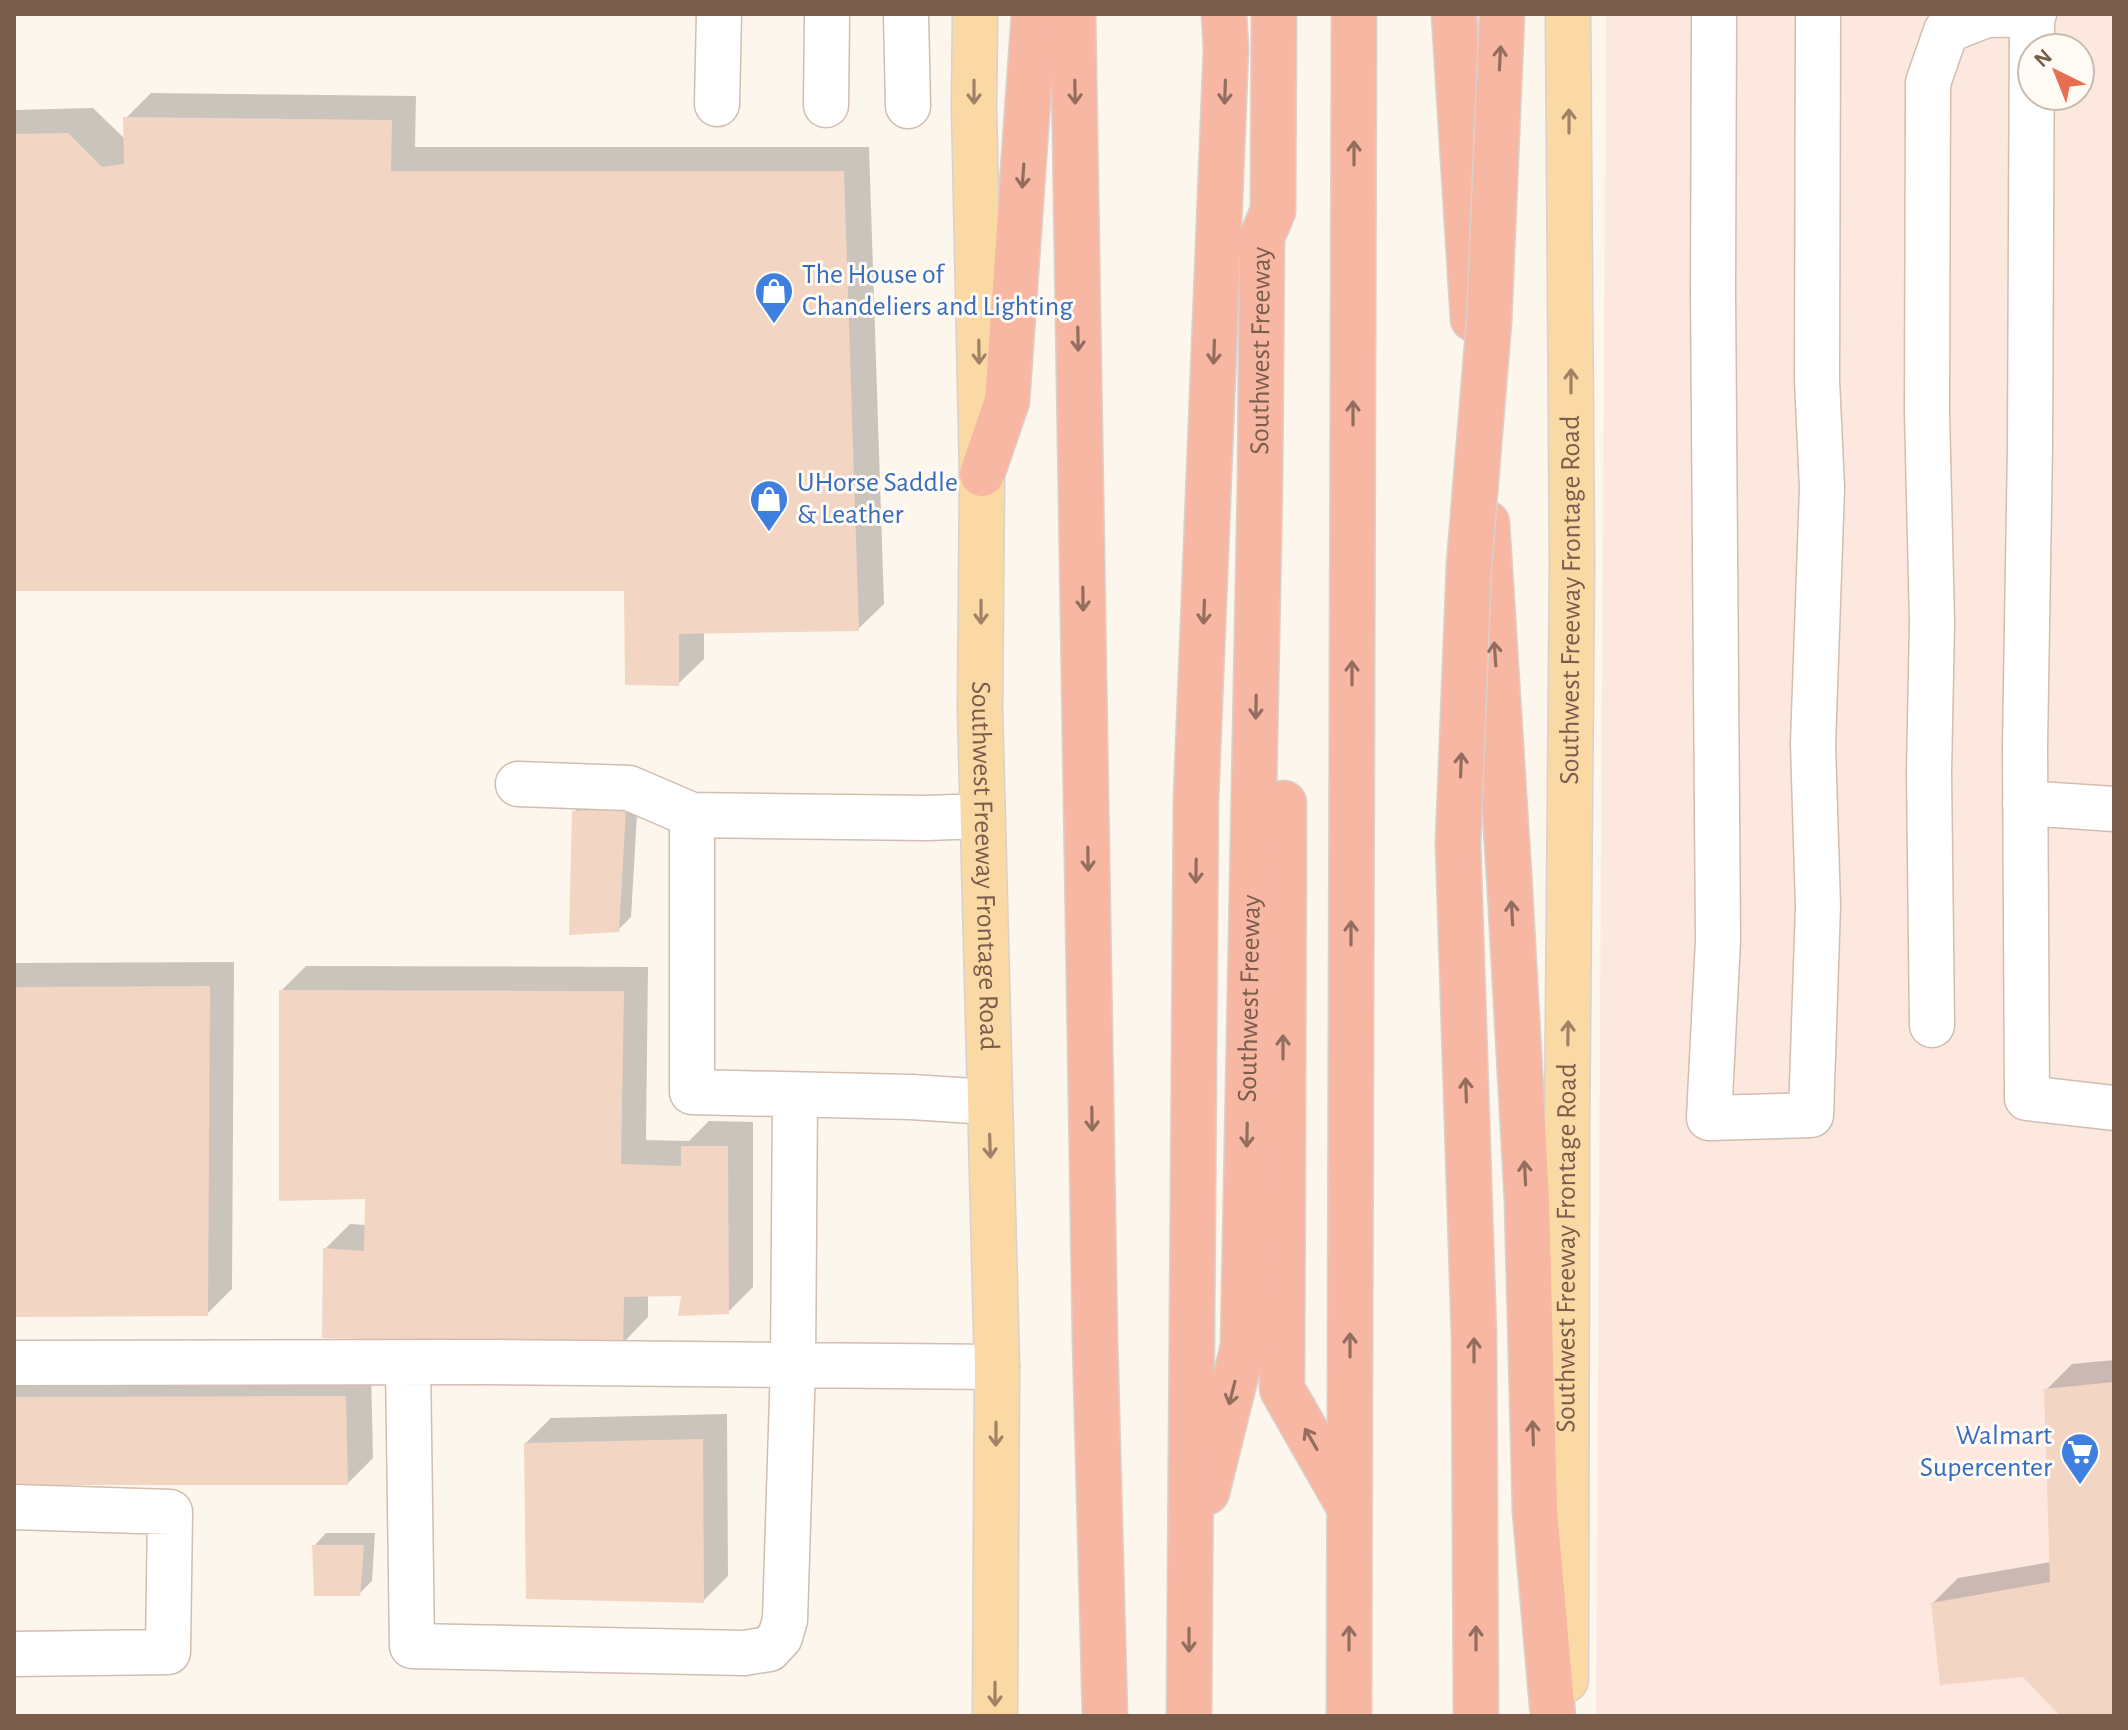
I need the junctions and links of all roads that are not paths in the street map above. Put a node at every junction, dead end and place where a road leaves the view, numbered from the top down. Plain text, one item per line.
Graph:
1 (719, 14) edge
2 (827, 14) edge
3 (906, 14) edge
4 (975, 14) edge
5 (1034, 14) edge
6 (1073, 14) edge
7 (1224, 14) edge
8 (1274, 14) edge
9 (1354, 14) edge
10 (1454, 14) edge
11 (1502, 14) edge
12 (1568, 14) edge
13 (1714, 14) edge
14 (1818, 14) edge
15 (2033, 14) edge
16 (717, 104) dead end
17 (826, 105) dead end
18 (908, 106) dead end
19 (1273, 211) junction
20 (982, 474) junction
21 (518, 784) dead end
22 (2025, 803) junction
23 (2114, 809) edge
24 (692, 815) junction
25 (982, 816) junction
26 (1932, 1025) dead end
27 (795, 1095) junction
28 (989, 1102) junction
29 (2114, 1108) edge
30 (14, 1363) edge
31 (408, 1363) junction
32 (793, 1365) junction
33 (997, 1367) junction
34 (14, 1507) edge
35 (1350, 1507) junction
36 (1190, 1564) junction
37 (14, 1654) edge
38 (995, 1716) edge
39 (1105, 1716) edge
40 (1189, 1716) edge
41 (1349, 1716) edge
42 (1476, 1716) edge
43 (1553, 1716) edge
44 (1566, 1716) edge

1 - 16 lane
2 - 17 lane
3 - 18 lane
4 -> 20 main road, Southwest Freeway Frontage Road
5 -> 20 highway
6 -> 39 highway
7 -> 36 highway, Southwest Freeway
8 - 19 highway
35 -> 9 highway
43 -> 10 highway
42 -> 11 highway, bridge
44 -> 12 main road, Southwest Freeway Frontage Road
13 - 14 lane
15 - 22 lane
15 - 26 lane
35 -> 19 highway, Southwest Freeway
19 -> 36 highway, Southwest Freeway
20 -> 25 main road, Southwest Freeway Frontage Road
21 - 24 lane
22 - 23 lane
22 - 29 lane
24 - 25 lane
24 - 27 lane
25 - 28 main road, Southwest Freeway Frontage Road
27 - 28 lane
27 - 32 lane
28 -> 33 main road, Southwest Freeway Frontage Road
30 - 31 lane
31 - 32 lane
31 - 32 lane
32 - 33 lane
33 -> 38 main road, Southwest Freeway Frontage Road
34 - 37 lane
41 -> 35 highway
36 -> 40 highway, Southwest Freeway

